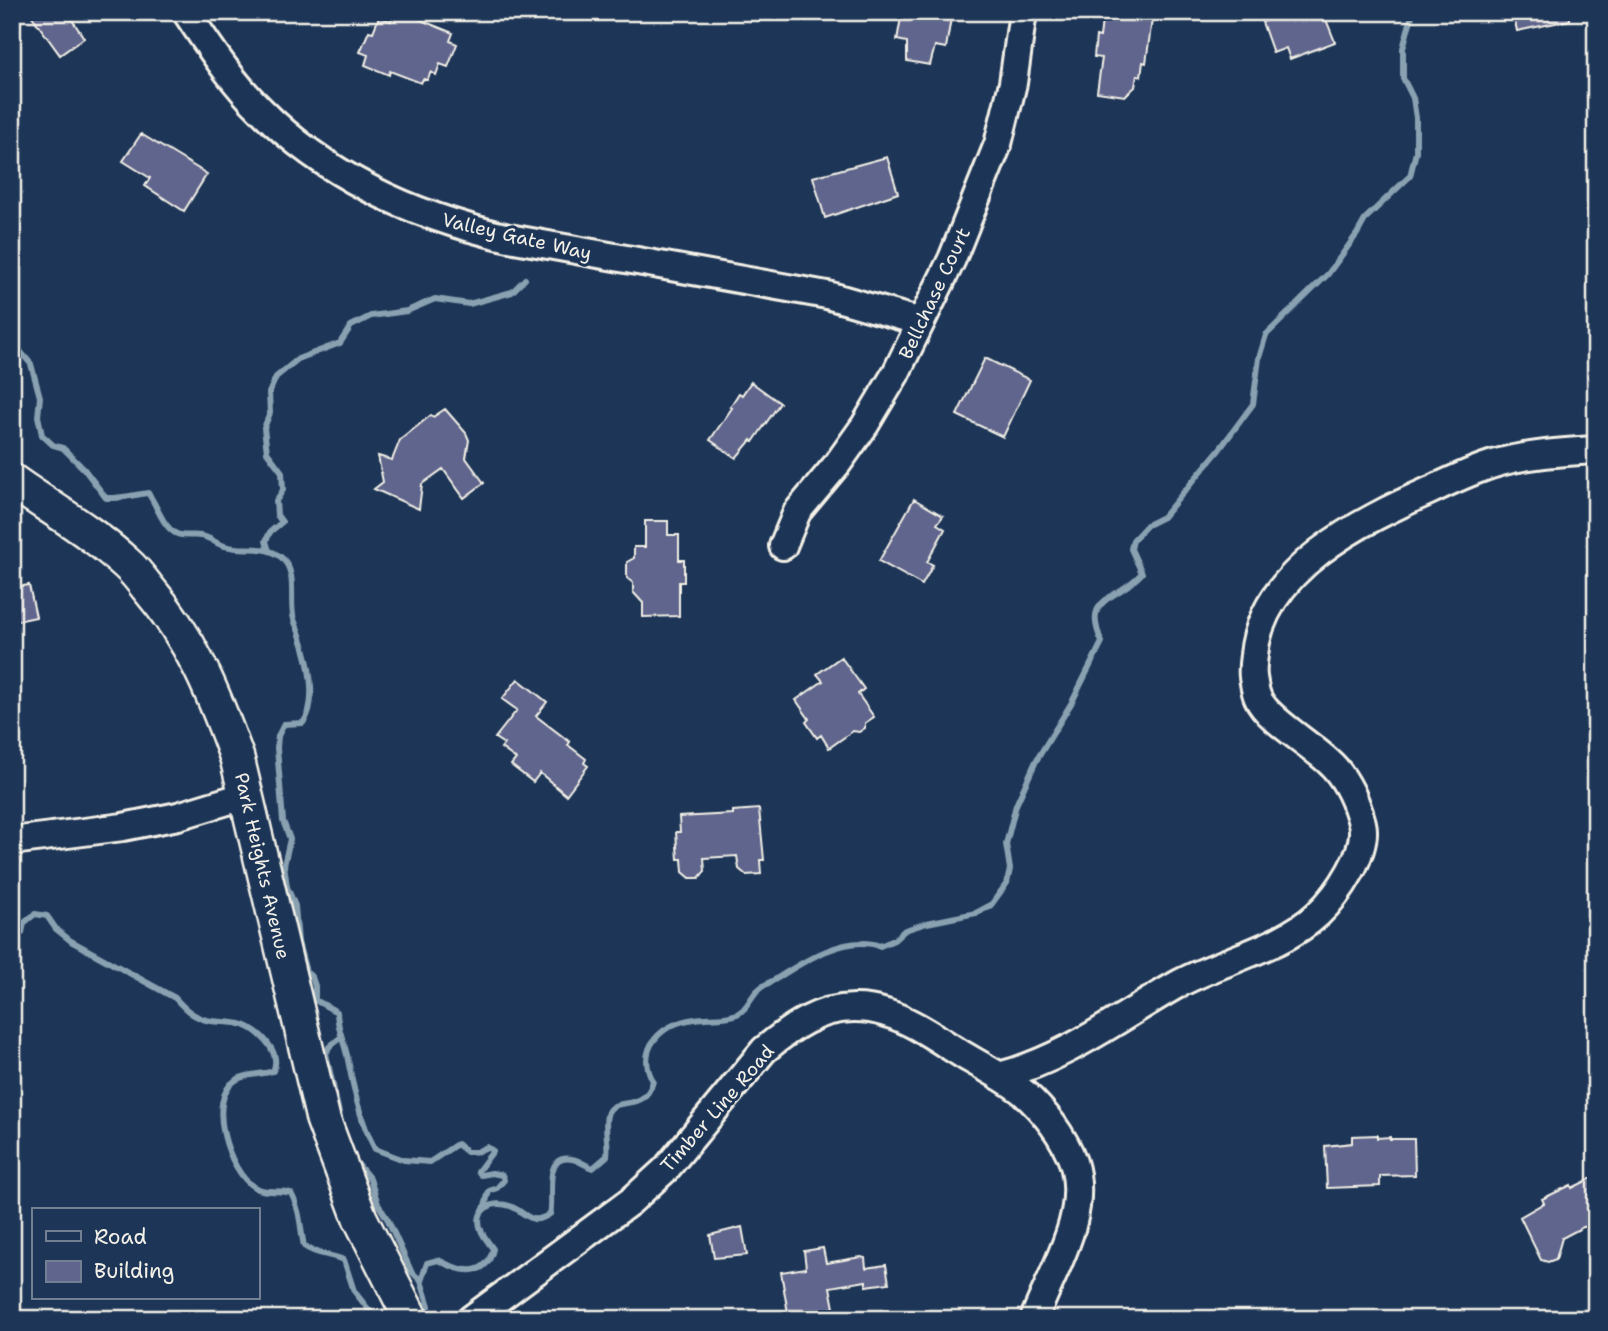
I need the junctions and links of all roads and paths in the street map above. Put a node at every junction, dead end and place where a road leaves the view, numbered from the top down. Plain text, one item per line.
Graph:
1 (186, 12) edge
2 (1023, 12) edge
3 (921, 323) junction
4 (1596, 450) edge
5 (12, 481) edge
6 (783, 546) dead end
7 (247, 795) junction
8 (12, 841) edge
9 (999, 1076) junction
10 (411, 1319) edge
11 (471, 1319) edge
12 (1034, 1319) edge

1 - 3 street, Valley Gate Way
2 - 3 street, Bellchase Court
3 - 6 street, Bellchase Court
4 - 9 street
5 - 7 main road, Park Heights Avenue
7 - 8 street
7 - 10 main road, Park Heights Avenue
9 - 11 street, Timber Line Road
9 - 12 street, Timber Line Road

